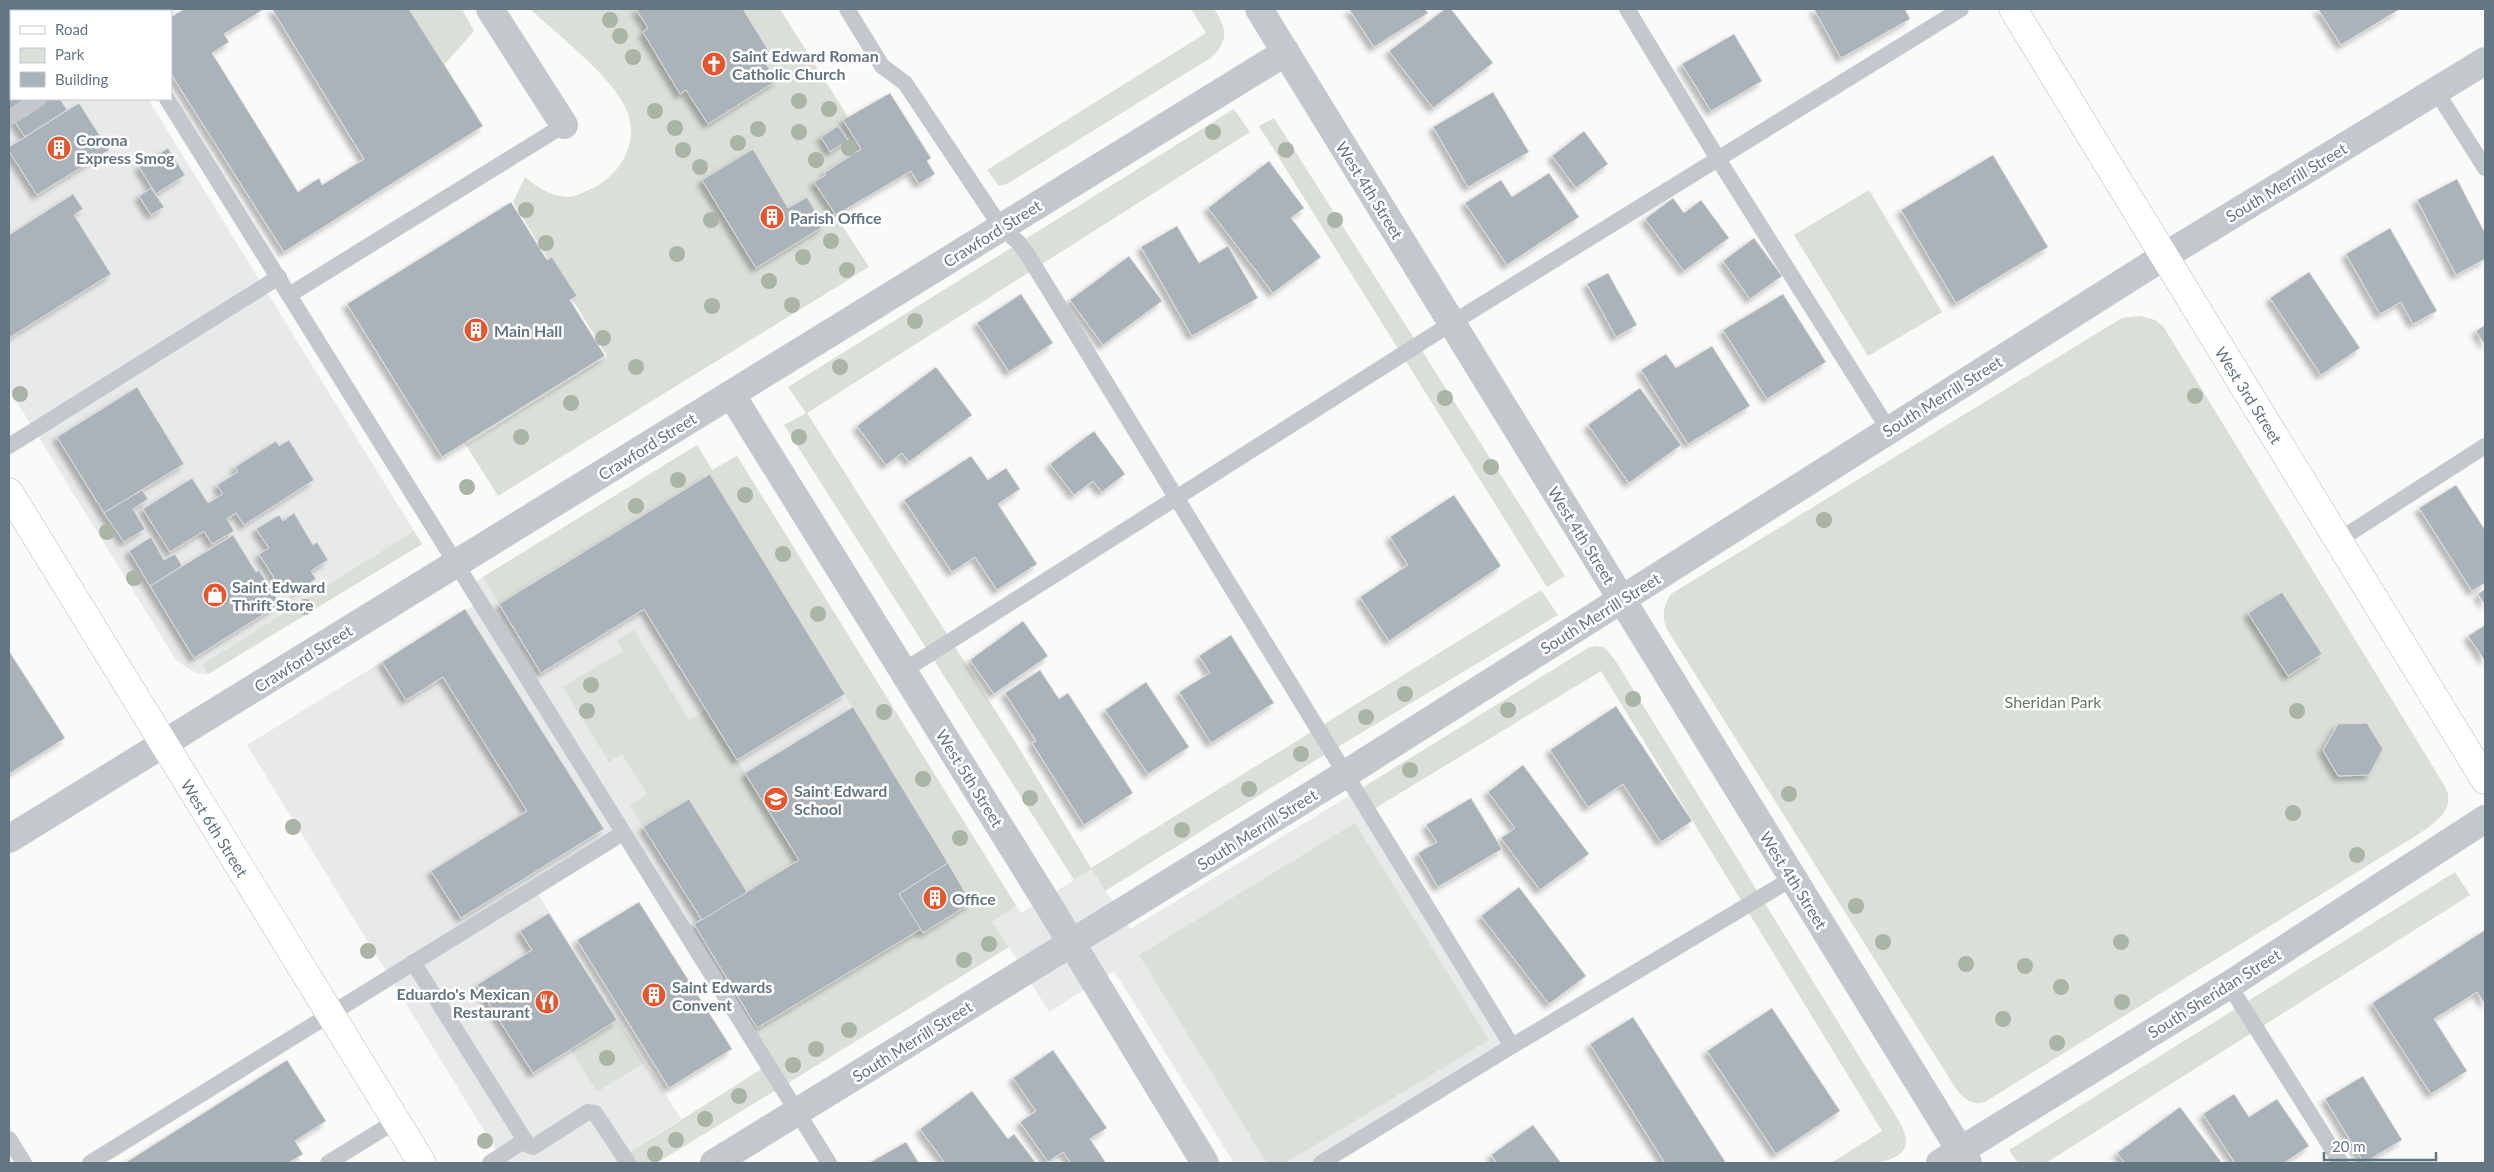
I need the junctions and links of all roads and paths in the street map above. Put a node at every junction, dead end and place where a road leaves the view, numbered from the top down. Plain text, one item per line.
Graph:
1 (490, 9) edge
2 (847, 9) edge
3 (1259, 9) edge
4 (1627, 9) edge
5 (1961, 9) edge
6 (2013, 9) edge
7 (1286, 52) junction
8 (2485, 62) edge
9 (2436, 91) junction
10 (37, 100) edge
11 (168, 100) edge
12 (9, 118) edge
13 (564, 125) joint
14 (1718, 159) junction
15 (2485, 168) edge
16 (1001, 228) junction
17 (2163, 257) junction
18 (278, 277) junction
19 (289, 295) junction
20 (1452, 323) junction
21 (731, 394) junction
22 (1889, 430) junction
23 (9, 446) edge
24 (2485, 446) edge
25 (9, 492) edge
26 (1177, 498) junction
27 (2339, 540) junction
28 (457, 563) junction
29 (1622, 599) junction
30 (904, 671) junction
31 (163, 744) junction
32 (1347, 773) junction
33 (2485, 780) edge
34 (2485, 819) edge
35 (623, 833) junction
36 (9, 839) edge
37 (1793, 878) junction
38 (1072, 943) junction
39 (413, 962) junction
40 (2229, 985) junction
41 (330, 1014) junction
42 (1512, 1046) junction
43 (797, 1112) junction
44 (396, 1121) junction
45 (9, 1139) edge
46 (525, 1140) junction
47 (1957, 1159) edge
48 (24, 1163) edge
49 (90, 1163) edge
50 (328, 1163) edge
51 (422, 1163) edge
52 (490, 1163) edge
53 (628, 1163) edge
54 (714, 1163) edge
55 (829, 1163) edge
56 (1205, 1163) edge
57 (1321, 1163) edge
58 (2341, 1163) edge

1 - 13 street
2 - 16 lane
3 - 7 street, West 4th Street
4 - 14 lane
5 - 14 lane
6 - 17 street, West 3rd Street
7 - 16 street, Crawford Street
7 - 20 street, West 4th Street
8 - 9 street, South Merrill Street
9 - 15 lane
9 - 17 street, South Merrill Street
10 - 12 lane
11 - 18 lane
13 - 19 lane
14 - 20 lane
14 - 22 lane
16 - 21 street, Crawford Street
16 - 26 lane
17 - 22 street, South Merrill Street
17 - 27 street, West 3rd Street
18 - 19 lane
18 - 23 lane
19 - 28 lane
20 - 26 lane
20 - 29 street, West 4th Street
21 - 28 street, Crawford Street
21 - 30 street, West 5th Street
22 - 29 street, South Merrill Street
24 - 27 lane
25 - 31 street, West 6th Street
26 - 30 lane
26 - 32 lane
27 - 33 street, West 3rd Street
28 - 31 street, Crawford Street
28 - 35 lane
29 - 32 street, South Merrill Street
29 - 37 street, West 4th Street
30 - 38 street, West 5th Street
31 - 36 street, Crawford Street
31 - 41 street, West 6th Street
32 - 38 street, South Merrill Street
32 - 42 lane
34 - 40 street, South Sheridan Street
35 - 39 lane
35 - 43 lane
37 - 42 lane
37 - 47 street, West 4th Street
38 - 43 street, South Merrill Street
38 - 56 street, West 5th Street
39 - 41 lane
39 - 46 lane
40 - 47 street, South Sheridan Street
40 - 58 lane
41 - 44 street, West 6th Street
41 - 49 lane
42 - 57 lane
43 - 54 street, South Merrill Street
43 - 55 lane
44 - 50 lane
44 - 51 street, West 6th Street
45 - 48 lane
46 - 52 lane
46 - 53 lane

